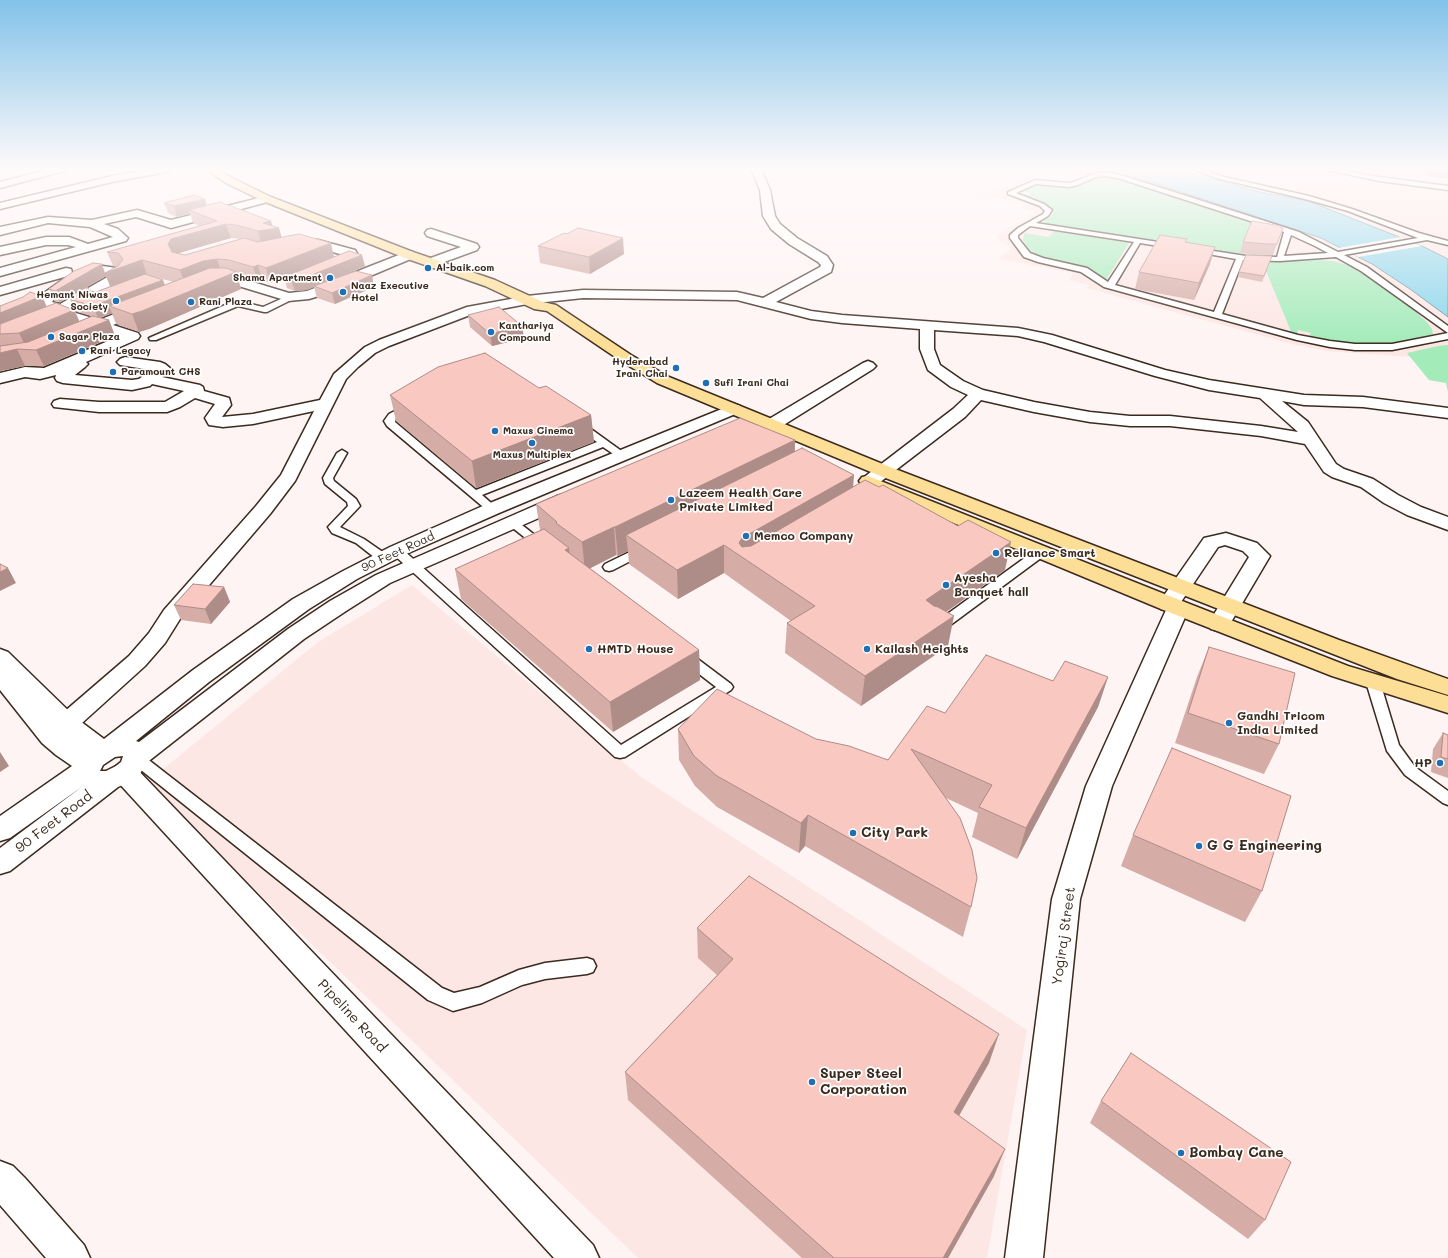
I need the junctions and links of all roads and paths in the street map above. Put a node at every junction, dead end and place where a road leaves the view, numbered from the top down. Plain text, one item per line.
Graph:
1 (14, 228) edge
2 (102, 228) edge
3 (165, 228) edge
4 (176, 228) edge
5 (342, 228) edge
6 (777, 228) edge
7 (1022, 228) edge
8 (1053, 228) edge
9 (1275, 228) edge
10 (1399, 228) edge
11 (0, 231) edge
12 (1288, 232) junction
13 (431, 233) dead end
14 (1427, 238) junction
15 (1138, 241) junction
16 (1448, 243) edge
17 (289, 245) edge
18 (131, 247) edge
19 (0, 251) edge
20 (98, 254) junction
21 (409, 254) junction
22 (1339, 254) junction
23 (1240, 257) junction
24 (1280, 259) junction
25 (432, 262) junction
26 (315, 271) edge
27 (0, 272) edge
28 (66, 272) dead end
29 (288, 282) edge
30 (200, 286) edge
31 (1110, 286) junction
32 (0, 291) edge
33 (265, 291) junction
34 (116, 292) edge
35 (295, 296) junction
36 (765, 302) junction
37 (533, 303) junction
38 (44, 304) junction
39 (29, 310) edge
40 (63, 310) junction
41 (81, 316) junction
42 (1217, 316) junction
43 (42, 320) edge
44 (100, 324) junction
45 (927, 325) junction
46 (1448, 330) edge
47 (1448, 336) edge
48 (153, 338) dead end
49 (66, 339) edge
50 (104, 360) dead end
51 (125, 362) dead end
52 (868, 366) dead end
53 (0, 378) edge
54 (150, 379) junction
55 (194, 393) junction
56 (978, 394) junction
57 (1265, 394) junction
58 (416, 402) edge
59 (327, 403) junction
60 (60, 404) dead end
61 (1448, 413) edge
62 (745, 420) junction
63 (572, 421) edge
64 (1312, 440) junction
65 (604, 443) junction
66 (581, 452) junction
67 (342, 453) dead end
68 (622, 455) junction
69 (600, 465) junction
70 (877, 484) junction
71 (474, 494) junction
72 (492, 509) junction
73 (513, 523) junction
74 (1448, 524) edge
75 (651, 546) edge
76 (1042, 552) junction
77 (390, 555) junction
78 (533, 556) edge
79 (414, 566) junction
80 (609, 567) dead end
81 (461, 590) edge
82 (447, 596) junction
83 (1176, 600) junction
84 (1230, 606) junction
85 (1219, 624) junction
86 (934, 631) edge
87 (676, 649) edge
88 (2, 670) edge
89 (1373, 682) junction
90 (1448, 687) edge
91 (1448, 705) edge
92 (59, 730) junction
93 (108, 764) junction
94 (1448, 798) edge
95 (0, 830) edge
96 (0, 863) edge
97 (587, 966) dead end
98 (0, 1180) edge
99 (71, 1258) edge
100 (580, 1258) edge
101 (1024, 1258) edge

1 - 11 street
2 - 20 street
3 - 4 street
5 - 21 main road
6 - 36 street
7 - 31 lane
8 - 15 lane
9 - 12 lane
10 - 14 lane
12 - 22 lane
12 - 24 lane
13 - 25 street
14 - 16 lane
14 - 22 lane
15 - 23 lane
15 - 31 lane
17 - 26 street
18 - 20 street
19 - 20 street
20 - 27 street
21 - 25 main road
21 - 35 street
22 - 24 lane
22 - 46 lane
23 - 24 lane
23 - 42 lane
25 - 37 main road
28 - 32 street
29 - 33 street
30 - 33 street
31 - 42 lane
33 - 35 street
34 - 41 street
35 - 48 lane
36 - 37 street
36 - 45 street
37 - 59 street
37 - 62 main road
38 - 39 street
38 - 40 street
38 - 40 street
40 - 41 street
40 - 43 street
41 - 44 street
41 - 44 street
42 - 47 lane
44 - 49 street
44 - 53 street
45 - 56 street
45 - 57 street
50 - 54 street
51 - 54 street
52 - 62 street
54 - 55 street
55 - 59 street
55 - 60 street
56 - 64 street
56 - 70 street
57 - 61 street
57 - 64 street
58 - 71 lane
59 - 92 street
62 - 68 street, 90 Feet Road
62 - 70 main road
62 - 73 street, 90 Feet Road
63 - 65 lane
64 - 74 street
65 - 66 lane
65 - 68 lane
66 - 69 lane
66 - 71 lane
67 - 77 lane
68 - 69 street, 90 Feet Road
69 - 72 street, 90 Feet Road
70 - 76 main road
70 - 83 main road
71 - 72 lane
72 - 77 street, 90 Feet Road
73 - 78 lane
73 - 79 street, 90 Feet Road
75 - 80 lane
76 - 83 main road
76 - 86 lane
77 - 79 lane
77 - 93 street, 90 Feet Road
79 - 82 lane
79 - 93 street, 90 Feet Road
81 - 82 lane
82 - 87 lane
83 - 84 main road
83 - 84 street, Yogiraj Street
83 - 85 main road
83 - 101 street, Yogiraj Street
84 - 85 street
84 - 90 main road
85 - 89 main road
88 - 92 street, Pipeline Road
89 - 91 main road
89 - 94 lane
92 - 93 street, Pipeline Road
93 - 95 street, 90 Feet Road
93 - 96 street, 90 Feet Road
93 - 97 lane
93 - 100 street, Pipeline Road
98 - 99 street

